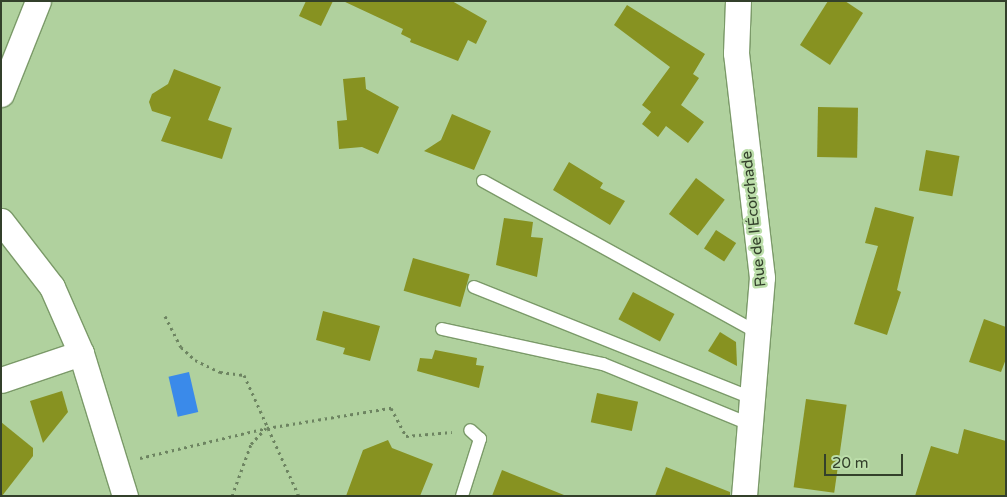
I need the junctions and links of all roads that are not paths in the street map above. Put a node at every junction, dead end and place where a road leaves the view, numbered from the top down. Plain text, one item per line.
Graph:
1 (38, 1) edge
2 (738, 1) edge
3 (1, 94) edge
4 (483, 181) dead end
5 (1, 221) edge
6 (474, 287) dead end
7 (442, 329) dead end
8 (758, 333) junction
9 (81, 353) junction
10 (1, 380) edge
11 (754, 399) junction
12 (752, 425) junction
13 (470, 430) road end
14 (125, 496) edge
15 (462, 496) edge
16 (744, 496) edge

1 - 3 street
2 - 8 street, Rue de l'Écorchade
4 - 8 lane
5 - 9 street
6 - 11 lane
7 - 12 lane
8 - 11 street, Rue de l'Écorchade
9 - 10 street
9 - 14 street
11 - 12 street, Rue de l'Écorchade
12 - 16 street, Rue de l'Écorchade
13 - 15 lane

